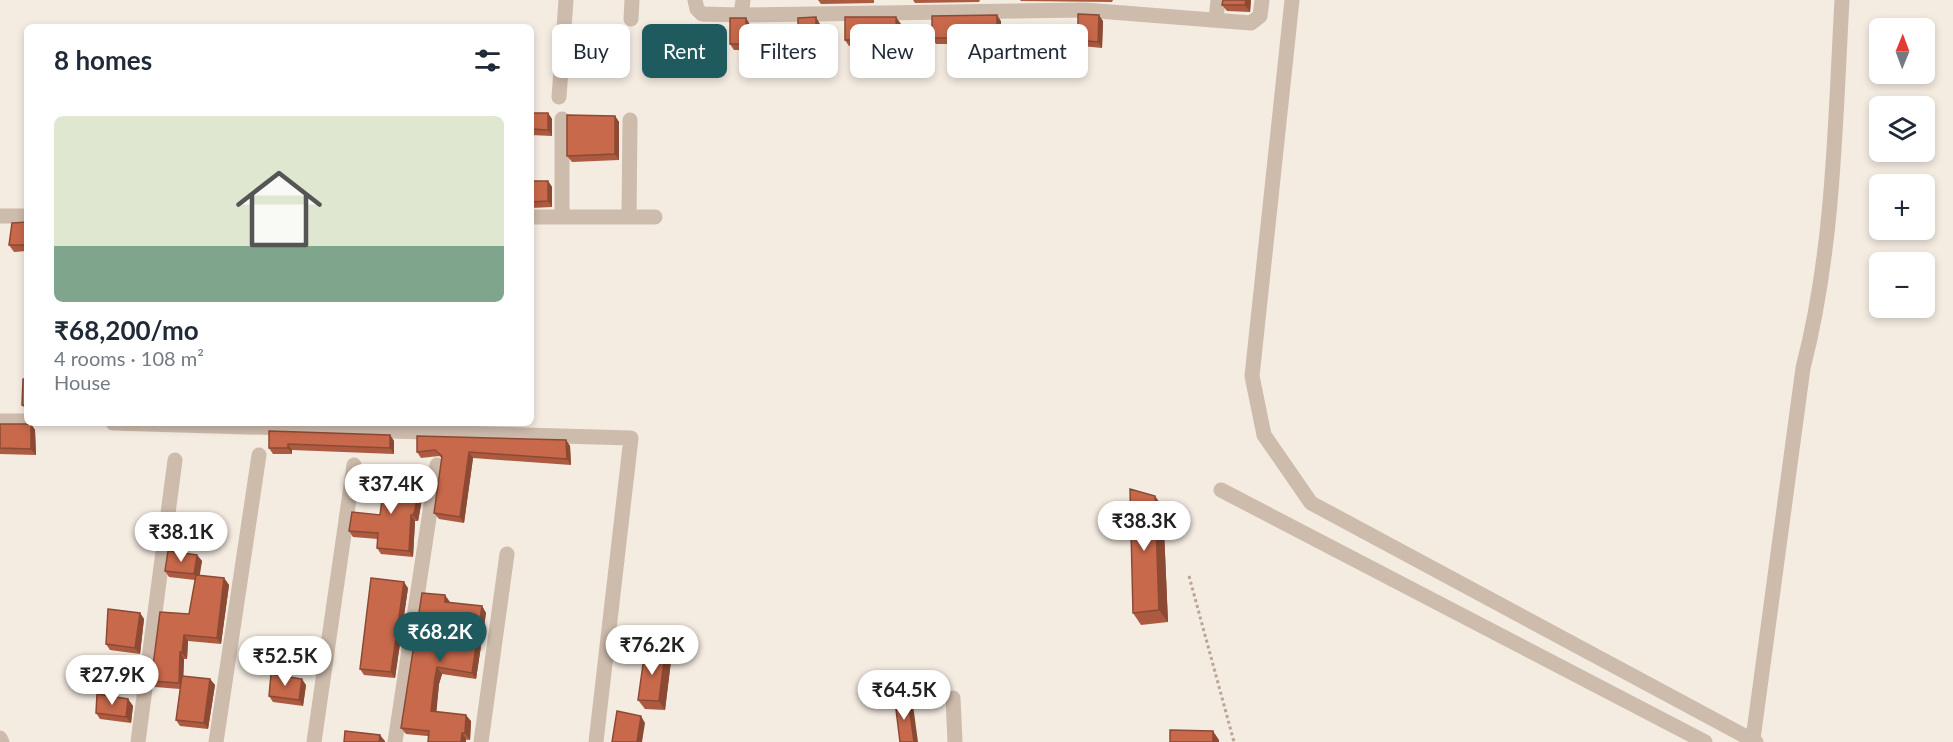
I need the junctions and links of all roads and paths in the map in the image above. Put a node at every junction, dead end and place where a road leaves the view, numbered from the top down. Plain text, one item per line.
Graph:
1 (566, 0) edge
2 (632, 0) edge
3 (695, 0) edge
4 (816, 0) edge
5 (1218, 0) edge
6 (1262, 0) edge
7 (1292, 0) edge
8 (1842, 0) edge
9 (1085, 5) edge
10 (950, 6) edge
11 (1018, 6) edge
12 (884, 7) edge
13 (742, 8) edge
14 (1151, 8) edge
15 (815, 16) junction
16 (630, 19) dead end
17 (1216, 20) junction
18 (559, 97) dead end
19 (562, 119) dead end
20 (630, 120) dead end
21 (0, 216) edge
22 (24, 216) edge
23 (534, 217) edge
24 (562, 217) junction
25 (629, 217) junction
26 (655, 217) dead end
27 (0, 420) edge
28 (24, 421) edge
29 (217, 426) edge
30 (259, 454) dead end
31 (175, 460) dead end
32 (354, 465) dead end
33 (436, 465) dead end
34 (1221, 490) dead end
35 (507, 554) dead end
36 (1190, 576) dead end
37 (953, 698) dead end
38 (0, 738) edge
39 (1754, 741) edge
40 (2, 742) edge
41 (138, 742) edge
42 (216, 742) edge
43 (314, 742) edge
44 (395, 742) edge
45 (481, 742) edge
46 (596, 742) edge
47 (955, 742) edge
48 (1234, 742) edge
49 (1705, 742) edge

1 - 18 street
2 - 16 street
3 - 13 street
4 - 15 street
5 - 17 street
6 - 17 street
7 - 39 street
8 - 39 street
9 - 11 street
9 - 14 street
10 - 11 street
10 - 12 street
12 - 15 street
13 - 15 street
14 - 17 street
19 - 24 street
20 - 25 street
21 - 22 street
23 - 24 street
24 - 25 street
25 - 26 street
27 - 28 street
29 - 46 street
30 - 42 street
31 - 41 street
32 - 43 street
33 - 44 street
34 - 49 street
35 - 45 street
36 - 48 path
37 - 47 street
38 - 40 street

